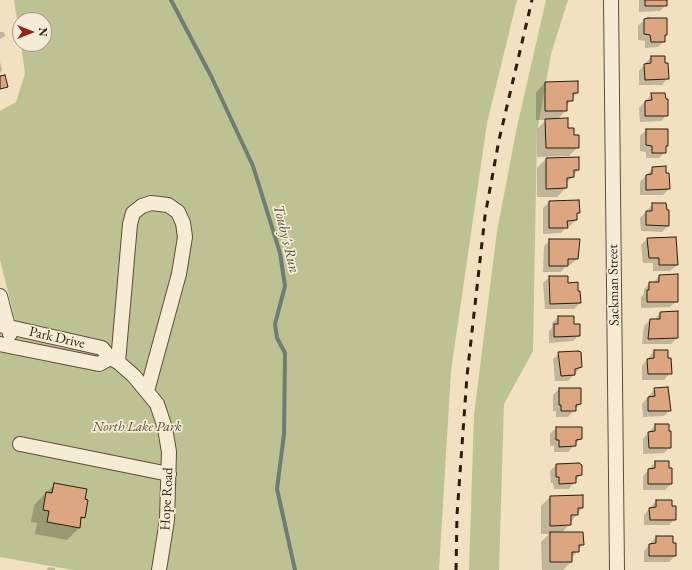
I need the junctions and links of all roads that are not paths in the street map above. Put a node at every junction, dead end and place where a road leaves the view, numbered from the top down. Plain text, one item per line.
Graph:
1 (611, 0) edge
2 (0, 296) edge
3 (4, 326) edge
4 (6, 345) edge
5 (114, 360) junction
6 (147, 391) junction
7 (165, 428) joint
8 (20, 444) dead end
9 (169, 474) junction
10 (159, 570) edge
11 (617, 570) edge

1 - 11 street, Sackman Street
2 - 3 street
3 - 4 street
3 - 5 street, Park Drive
4 - 5 street, Park Drive
5 - 6 street, Park Drive
5 - 6 street
6 - 7 street, Park Drive
7 - 9 street, Hope Road
8 - 9 street
9 - 10 street, Hope Road

